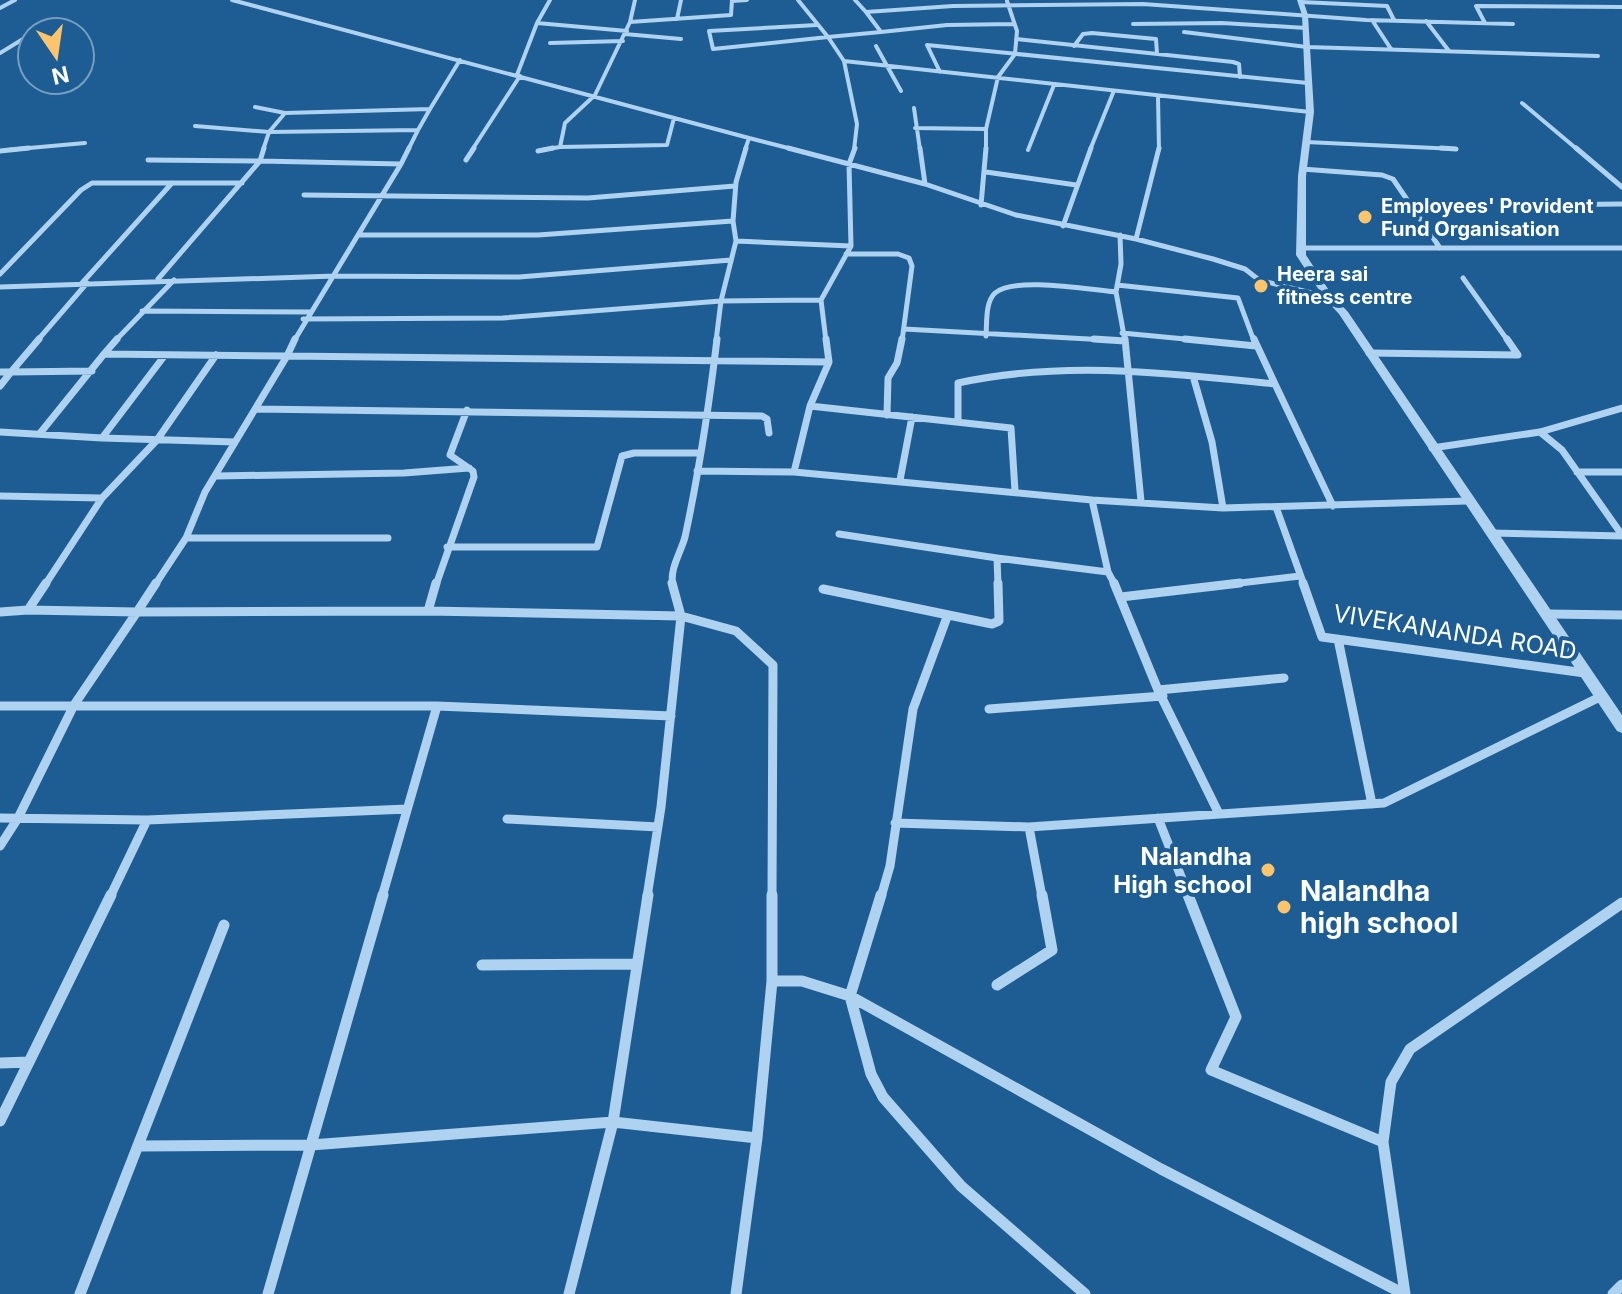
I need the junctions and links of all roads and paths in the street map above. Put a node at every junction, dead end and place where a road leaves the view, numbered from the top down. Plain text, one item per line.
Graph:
1 (15, 0) edge
2 (232, 0) edge
3 (550, 0) edge
4 (635, 0) edge
5 (681, 0) edge
6 (732, 0) edge
7 (747, 0) edge
8 (798, 0) edge
9 (855, 0) edge
10 (951, 0) edge
11 (1118, 0) edge
12 (1300, 1) edge
13 (1008, 3) edge
14 (1060, 3) edge
15 (953, 6) junction
16 (1122, 7) junction
17 (1622, 7) edge
18 (0, 8) edge
19 (866, 12) junction
20 (677, 19) junction
21 (1372, 20) junction
22 (1394, 20) junction
23 (1305, 21) junction
24 (1426, 21) junction
25 (630, 22) junction
26 (537, 23) junction
27 (1485, 23) junction
28 (1014, 24) junction
29 (1133, 24) dead end
30 (1513, 24) dead end
31 (817, 25) junction
32 (626, 32) junction
33 (881, 32) junction
34 (1184, 32) dead end
35 (828, 37) junction
36 (681, 39) dead end
37 (1016, 39) junction
38 (623, 41) junction
39 (550, 43) dead end
40 (876, 46) dead end
41 (1074, 46) junction
42 (1307, 47) junction
43 (1391, 49) junction
44 (1449, 51) junction
45 (1015, 54) junction
46 (1157, 54) junction
47 (1598, 56) dead end
48 (460, 60) junction
49 (844, 61) junction
50 (884, 63) junction
51 (940, 72) junction
52 (950, 73) junction
53 (518, 76) junction
54 (998, 77) junction
55 (1240, 77) junction
56 (953, 82) dead end
57 (1308, 83) junction
58 (1054, 85) junction
59 (901, 91) dead end
60 (1113, 93) junction
61 (595, 95) junction
62 (1158, 97) junction
63 (1522, 103) dead end
64 (255, 107) dead end
65 (914, 108) dead end
66 (430, 109) junction
67 (1310, 112) junction
68 (285, 113) junction
69 (674, 118) junction
70 (195, 126) dead end
71 (915, 128) junction
72 (986, 129) junction
73 (418, 130) junction
74 (269, 132) junction
75 (749, 138) junction
76 (1306, 142) junction
77 (85, 143) dead end
78 (560, 147) junction
79 (1456, 149) dead end
80 (0, 151) edge
81 (538, 151) dead end
82 (1028, 151) dead end
83 (148, 160) dead end
84 (466, 160) dead end
85 (260, 161) junction
86 (401, 164) junction
87 (849, 164) junction
88 (1302, 169) junction
89 (986, 172) junction
90 (172, 183) junction
91 (242, 183) junction
92 (925, 184) junction
93 (1076, 185) junction
94 (735, 186) junction
95 (1622, 187) edge
96 (304, 195) dead end
97 (382, 197) junction
98 (1622, 204) edge
99 (981, 205) junction
100 (1526, 205) dead end
101 (733, 221) junction
102 (1063, 226) junction
103 (358, 235) junction
104 (1120, 235) junction
105 (1136, 239) junction
106 (736, 241) junction
107 (851, 246) junction
108 (1301, 248) junction
109 (1440, 248) junction
110 (1622, 248) edge
111 (846, 254) junction
112 (731, 260) junction
113 (0, 274) edge
114 (335, 276) junction
115 (1463, 278) dead end
116 (158, 279) junction
117 (174, 280) junction
118 (84, 283) junction
119 (0, 287) edge
120 (1116, 289) junction
121 (1328, 297) junction
122 (821, 300) junction
123 (721, 301) junction
124 (142, 311) junction
125 (310, 312) junction
126 (303, 319) junction
127 (904, 329) junction
128 (1122, 333) junction
129 (986, 336) junction
130 (1125, 341) junction
131 (1256, 346) junction
132 (1369, 353) junction
133 (104, 354) junction
134 (165, 355) junction
135 (216, 355) junction
136 (287, 356) junction
137 (712, 359) junction
138 (829, 362) junction
139 (92, 371) junction
140 (0, 372) edge
141 (11, 372) junction
142 (1128, 372) junction
143 (1193, 376) junction
144 (1275, 384) junction
145 (0, 386) edge
146 (810, 406) junction
147 (1622, 408) edge
148 (256, 409) junction
149 (467, 410) junction
150 (708, 414) junction
151 (887, 415) junction
152 (912, 417) junction
153 (958, 421) junction
154 (0, 432) edge
155 (41, 432) junction
156 (1540, 432) junction
157 (769, 433) dead end
158 (102, 438) junction
159 (157, 440) junction
160 (235, 442) junction
161 (1432, 448) junction
162 (700, 453) junction
163 (469, 468) junction
164 (697, 471) junction
165 (794, 472) junction
166 (1577, 472) junction
167 (1622, 472) edge
168 (217, 476) junction
169 (900, 480) junction
170 (1015, 491) junction
171 (0, 496) edge
172 (102, 498) junction
173 (1092, 500) junction
174 (1141, 501) junction
175 (1467, 501) junction
176 (1333, 506) junction
177 (1276, 507) junction
178 (1223, 508) junction
179 (1490, 533) junction
180 (839, 534) dead end
181 (1622, 536) edge
182 (186, 538) junction
183 (388, 538) dead end
184 (447, 547) junction
185 (997, 558) junction
186 (1108, 572) junction
187 (1301, 581) junction
188 (823, 589) dead end
189 (1121, 597) junction
190 (28, 610) junction
191 (428, 611) junction
192 (0, 612) edge
193 (137, 612) junction
194 (1548, 614) junction
195 (1622, 615) edge
196 (681, 616) junction
197 (947, 617) junction
198 (1338, 639) junction
199 (1586, 673) junction
200 (1284, 678) dead end
201 (1161, 693) junction
202 (1600, 697) junction
203 (74, 705) junction
204 (0, 706) edge
205 (437, 706) junction
206 (989, 709) dead end
207 (671, 716) junction
208 (1622, 727) edge
209 (1372, 804) junction
210 (407, 809) junction
211 (1219, 814) junction
212 (0, 818) edge
213 (18, 818) junction
214 (1158, 818) junction
215 (507, 819) dead end
216 (147, 820) junction
217 (895, 823) junction
218 (658, 827) junction
219 (1029, 827) junction
220 (0, 846) edge
221 (1622, 903) edge
222 (224, 925) dead end
223 (636, 964) junction
224 (482, 965) dead end
225 (772, 981) junction
226 (997, 985) dead end
227 (850, 996) junction
228 (29, 1062) junction
229 (0, 1063) edge
230 (0, 1121) edge
231 (613, 1122) junction
232 (757, 1138) junction
233 (1383, 1142) junction
234 (311, 1145) junction
235 (140, 1146) junction
236 (1622, 1285) edge
237 (80, 1294) edge
238 (268, 1294) edge
239 (569, 1294) edge
240 (736, 1294) edge
241 (1085, 1294) edge
242 (1404, 1294) edge
243 (1613, 1294) edge

1 - 18 street
2 - 48 street
3 - 26 street
4 - 25 street
5 - 20 street
6 - 7 street
6 - 20 street
8 - 31 street
9 - 19 street
10 - 15 street
11 - 16 street
12 - 22 street
12 - 23 street
13 - 14 street
13 - 15 street
13 - 28 street
14 - 16 street
15 - 19 street
16 - 23 street
17 - 27 street
19 - 33 street
20 - 25 street
21 - 22 street
21 - 23 street
21 - 43 street
22 - 24 street
23 - 29 street
23 - 42 street
24 - 27 street
24 - 44 street
25 - 32 street
26 - 32 street
26 - 53 street
27 - 30 street
28 - 33 street
28 - 37 street
31 - 35 street
31 - 35 street
32 - 36 street
32 - 38 street
33 - 35 street
34 - 42 street
35 - 49 street
37 - 41 street
37 - 45 street
38 - 39 street
38 - 61 street
40 - 50 street
41 - 46 street
41 - 46 street
42 - 43 street
42 - 57 street
43 - 44 street
44 - 47 street
45 - 51 street
45 - 54 street
45 - 55 street
46 - 55 street
48 - 53 street
48 - 66 street
49 - 50 street
49 - 87 street
50 - 51 street
50 - 59 street
51 - 52 street
52 - 54 street
52 - 56 street
53 - 61 street
53 - 84 street
54 - 58 street
54 - 72 street
55 - 57 street
57 - 67 street
58 - 60 street
58 - 82 street
60 - 62 street
60 - 93 street
61 - 69 street
61 - 78 street
62 - 67 street
62 - 105 street
63 - 95 street
64 - 68 street
65 - 71 street
66 - 68 street
66 - 73 street
67 - 76 street
68 - 74 street
69 - 75 street
69 - 78 street
70 - 74 street
71 - 72 street
71 - 92 street
72 - 89 street
73 - 74 street
73 - 86 street
74 - 85 street
75 - 87 street
75 - 94 street
76 - 79 street
76 - 88 street
77 - 80 street
78 - 81 street
83 - 85 street
85 - 86 street
85 - 91 street
86 - 97 street
87 - 92 street
87 - 107 street
88 - 108 street
88 - 109 street
89 - 93 street
89 - 99 street
90 - 91 street
90 - 113 street
90 - 118 street
91 - 116 street
92 - 99 street
93 - 102 street
94 - 97 street
94 - 101 street
96 - 97 street
97 - 103 street
98 - 100 street
99 - 102 street
101 - 103 street
101 - 106 street
102 - 104 street
103 - 114 street
104 - 105 street
104 - 120 street
105 - 121 street
106 - 107 street
106 - 112 street
107 - 111 street
108 - 109 street
108 - 121 street
109 - 110 street
111 - 122 street
111 - 127 street
112 - 114 street
112 - 123 street
114 - 117 street
114 - 125 street
115 - 132 street
116 - 117 street
116 - 118 street
117 - 124 street
118 - 119 street
118 - 141 street
120 - 128 street
120 - 129 street
120 - 131 street
121 - 132 street
122 - 123 street
122 - 138 street
123 - 126 street
123 - 137 street
124 - 125 street
124 - 133 street
125 - 126 street
126 - 136 street
127 - 129 street
127 - 151 street
128 - 130 street
128 - 131 street
129 - 130 street
130 - 142 street
131 - 144 street
132 - 161 street
133 - 134 street
133 - 139 street
134 - 135 street
134 - 158 street
135 - 136 street
135 - 159 street
136 - 137 street
136 - 148 street
137 - 138 street
137 - 150 street
138 - 146 street
139 - 141 street
139 - 155 street
140 - 141 street
141 - 145 street
142 - 143 street
142 - 153 street
142 - 174 street
143 - 144 street
143 - 178 street
144 - 176 street
146 - 151 street
146 - 165 street
147 - 156 street
148 - 149 street
148 - 160 street
149 - 150 street
149 - 163 street
150 - 157 street
150 - 162 street
151 - 152 street
152 - 153 street
152 - 169 street
153 - 170 street
154 - 155 street
155 - 158 street
156 - 161 street
156 - 166 street
158 - 159 street
159 - 160 street
159 - 172 street
160 - 168 street
161 - 175 street
162 - 164 street
162 - 184 street
163 - 168 street
163 - 184 street
164 - 165 street
164 - 196 street
165 - 169 street
166 - 167 street
166 - 181 street
168 - 182 street
169 - 170 street
170 - 173 street
171 - 172 street
172 - 190 street
173 - 174 street
173 - 186 street
174 - 178 street
175 - 176 street
175 - 179 street
176 - 177 street
177 - 178 street
177 - 187 street
179 - 181 street
179 - 194 street
180 - 185 street
182 - 183 street
182 - 193 street
184 - 191 street
185 - 186 street
185 - 197 street
186 - 189 street
187 - 189 street
187 - 198 street, VIVEKANANDA ROAD
188 - 197 street
189 - 201 street
190 - 192 street
190 - 193 street
191 - 193 street
191 - 196 street
193 - 203 street
194 - 195 street
194 - 199 street
196 - 207 street
196 - 225 street
197 - 217 street
198 - 199 street, VIVEKANANDA ROAD
198 - 209 street
199 - 202 street
200 - 201 street
201 - 206 street
201 - 211 street
202 - 208 street
202 - 209 street
203 - 204 street
203 - 205 street
203 - 213 street
205 - 207 street
205 - 210 street
207 - 218 street
209 - 211 street
210 - 216 street
210 - 234 street
211 - 214 street
212 - 213 street
213 - 216 street
213 - 220 street
214 - 219 street
214 - 233 street
215 - 218 street
216 - 228 street
217 - 219 street
217 - 227 street
218 - 223 street
219 - 226 street
221 - 233 street
222 - 235 street
223 - 224 street
223 - 231 street
225 - 227 street
225 - 232 street
227 - 241 street
227 - 242 street
228 - 229 street
228 - 230 street
231 - 232 street
231 - 234 street
231 - 239 street
232 - 240 street
233 - 242 street
234 - 235 street
234 - 238 street
235 - 237 street
236 - 243 street

